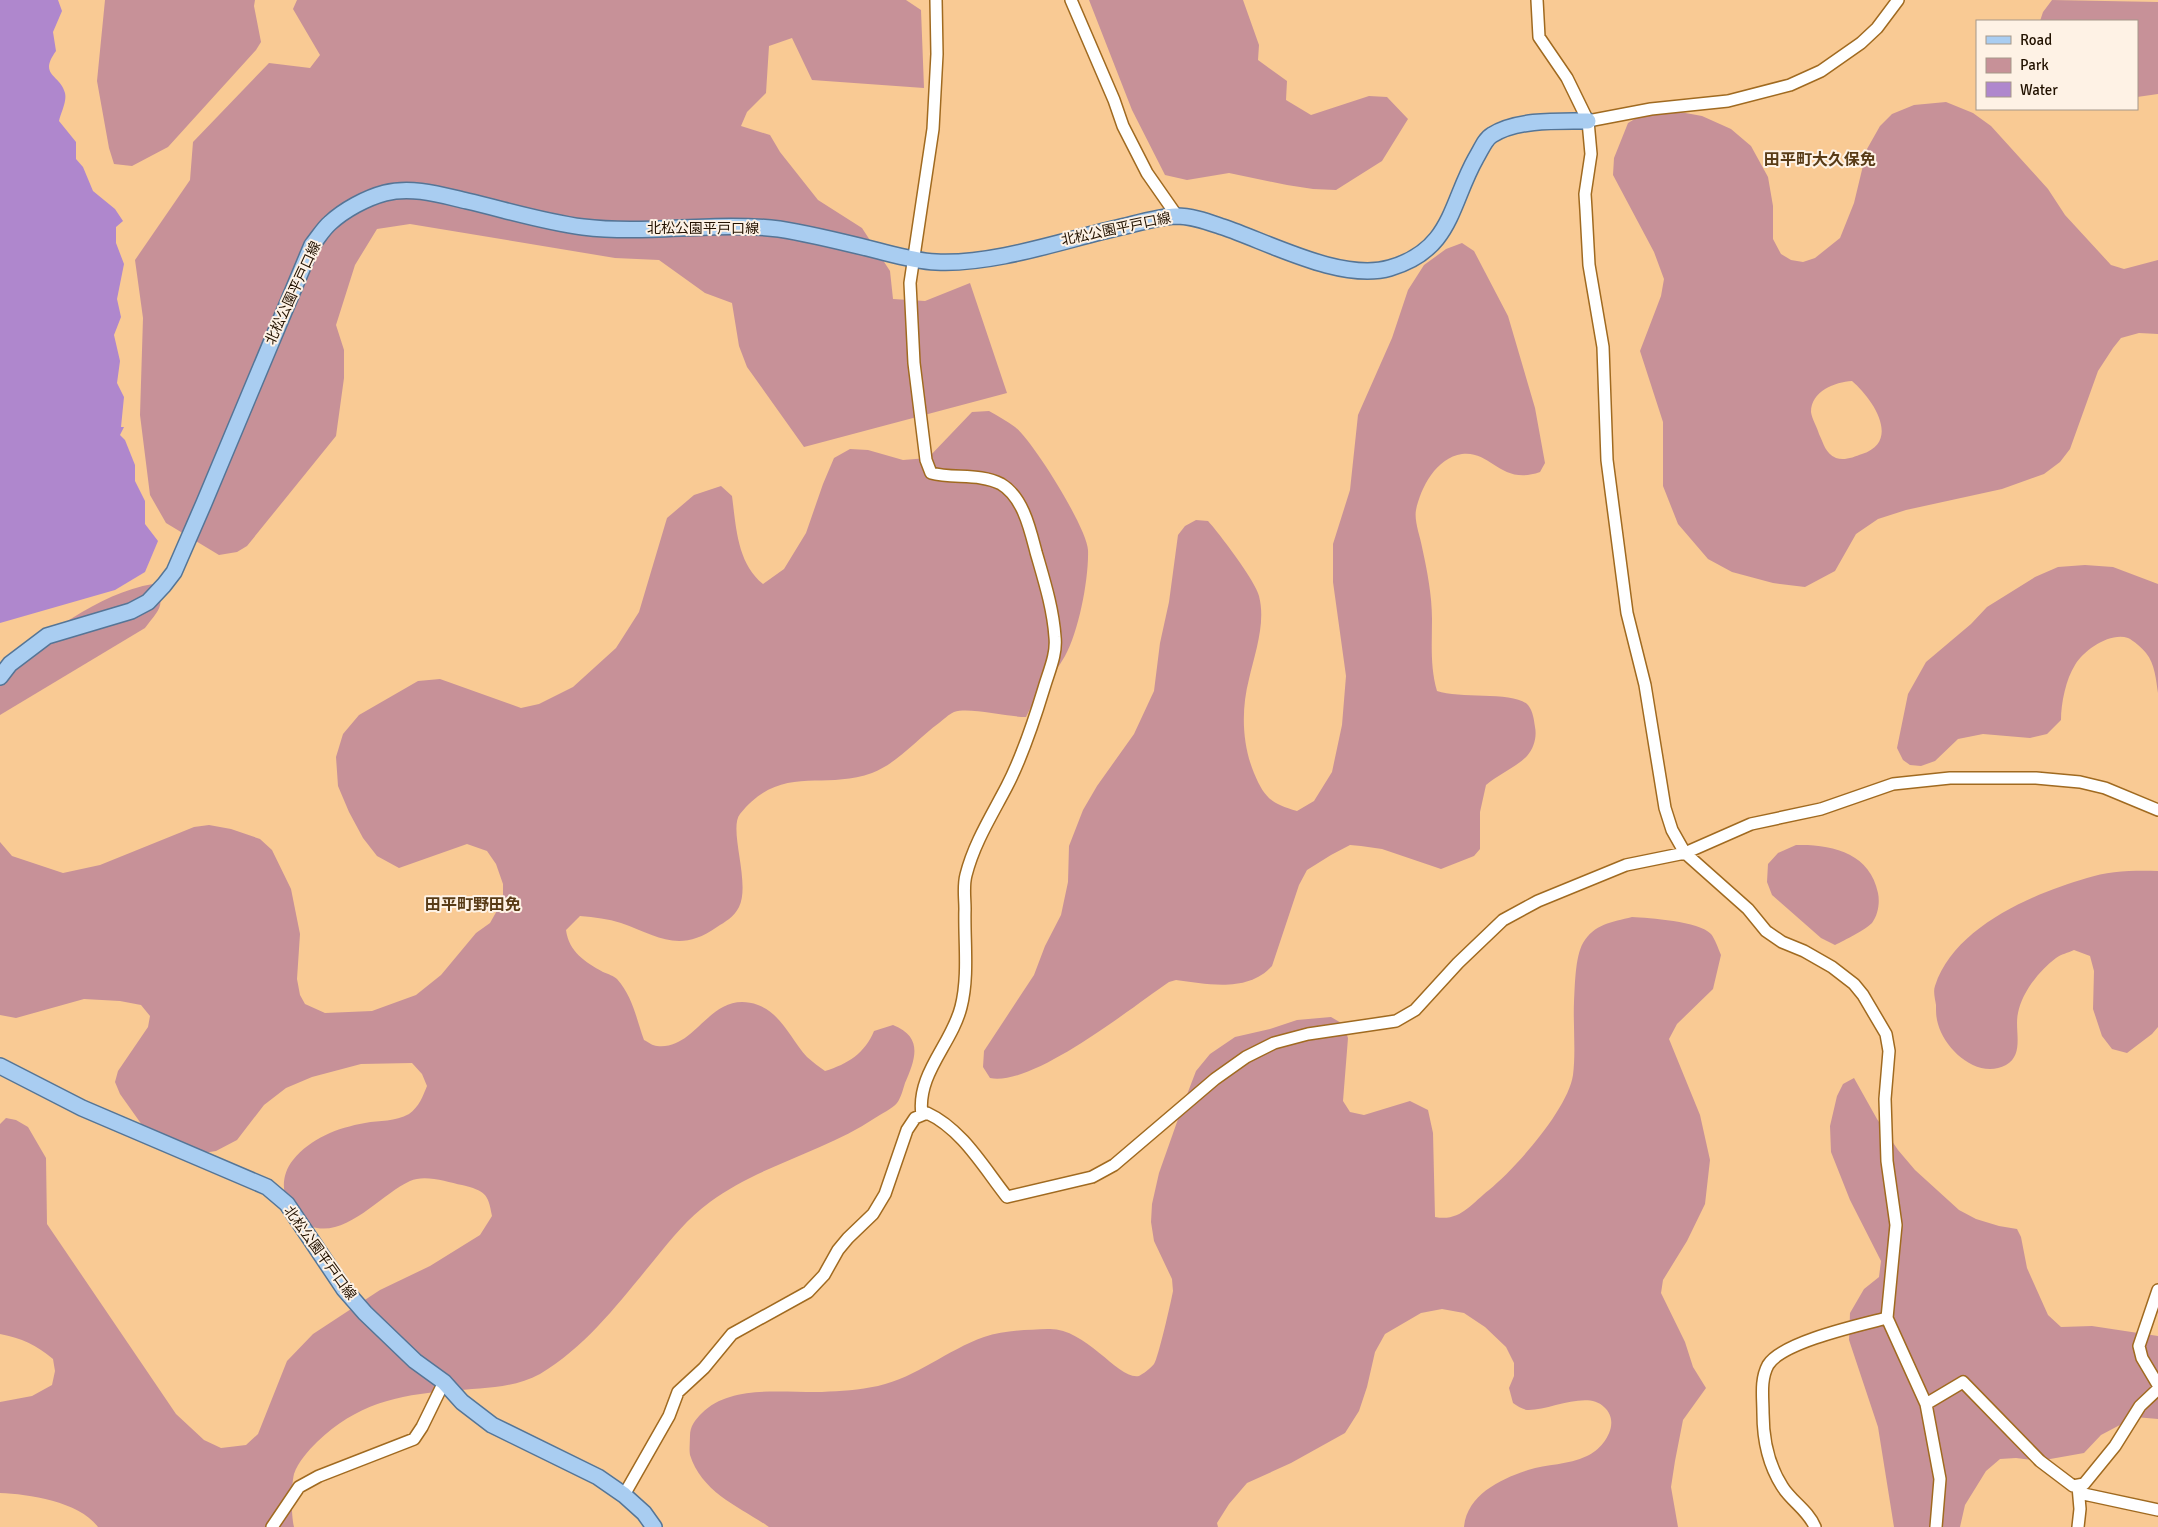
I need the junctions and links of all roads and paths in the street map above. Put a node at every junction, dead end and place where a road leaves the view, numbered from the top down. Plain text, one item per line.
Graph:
1 (936, 0) edge
2 (1071, 0) edge
3 (1537, 0) edge
4 (1898, 0) edge
5 (1588, 121) junction
6 (1177, 216) junction
7 (913, 259) junction
8 (0, 677) edge
9 (2158, 810) edge
10 (1685, 852) junction
11 (0, 1066) edge
12 (922, 1115) junction
13 (2158, 1290) edge
14 (1886, 1318) junction
15 (444, 1382) junction
16 (2158, 1387) edge
17 (1926, 1404) junction
18 (2079, 1489) junction
19 (624, 1495) junction
20 (2158, 1510) edge
21 (272, 1527) edge
22 (654, 1527) edge
23 (1815, 1527) edge
24 (1936, 1527) edge
25 (2078, 1527) edge

1 - 7 street
2 - 6 street
3 - 5 street
4 - 5 street
5 - 6 main road, 北松公園平戸口線
5 - 10 street
6 - 7 main road, 北松公園平戸口線
7 - 8 main road, 北松公園平戸口線
7 - 12 street
9 - 10 street
10 - 12 street
10 - 14 street
11 - 15 main road, 北松公園平戸口線
12 - 19 street
13 - 16 street
14 - 17 street
14 - 23 street
15 - 19 main road, 北松公園平戸口線
15 - 21 street
16 - 18 street
17 - 18 street
17 - 24 street
18 - 20 street
18 - 25 street
19 - 22 main road, 北松公園平戸口線

